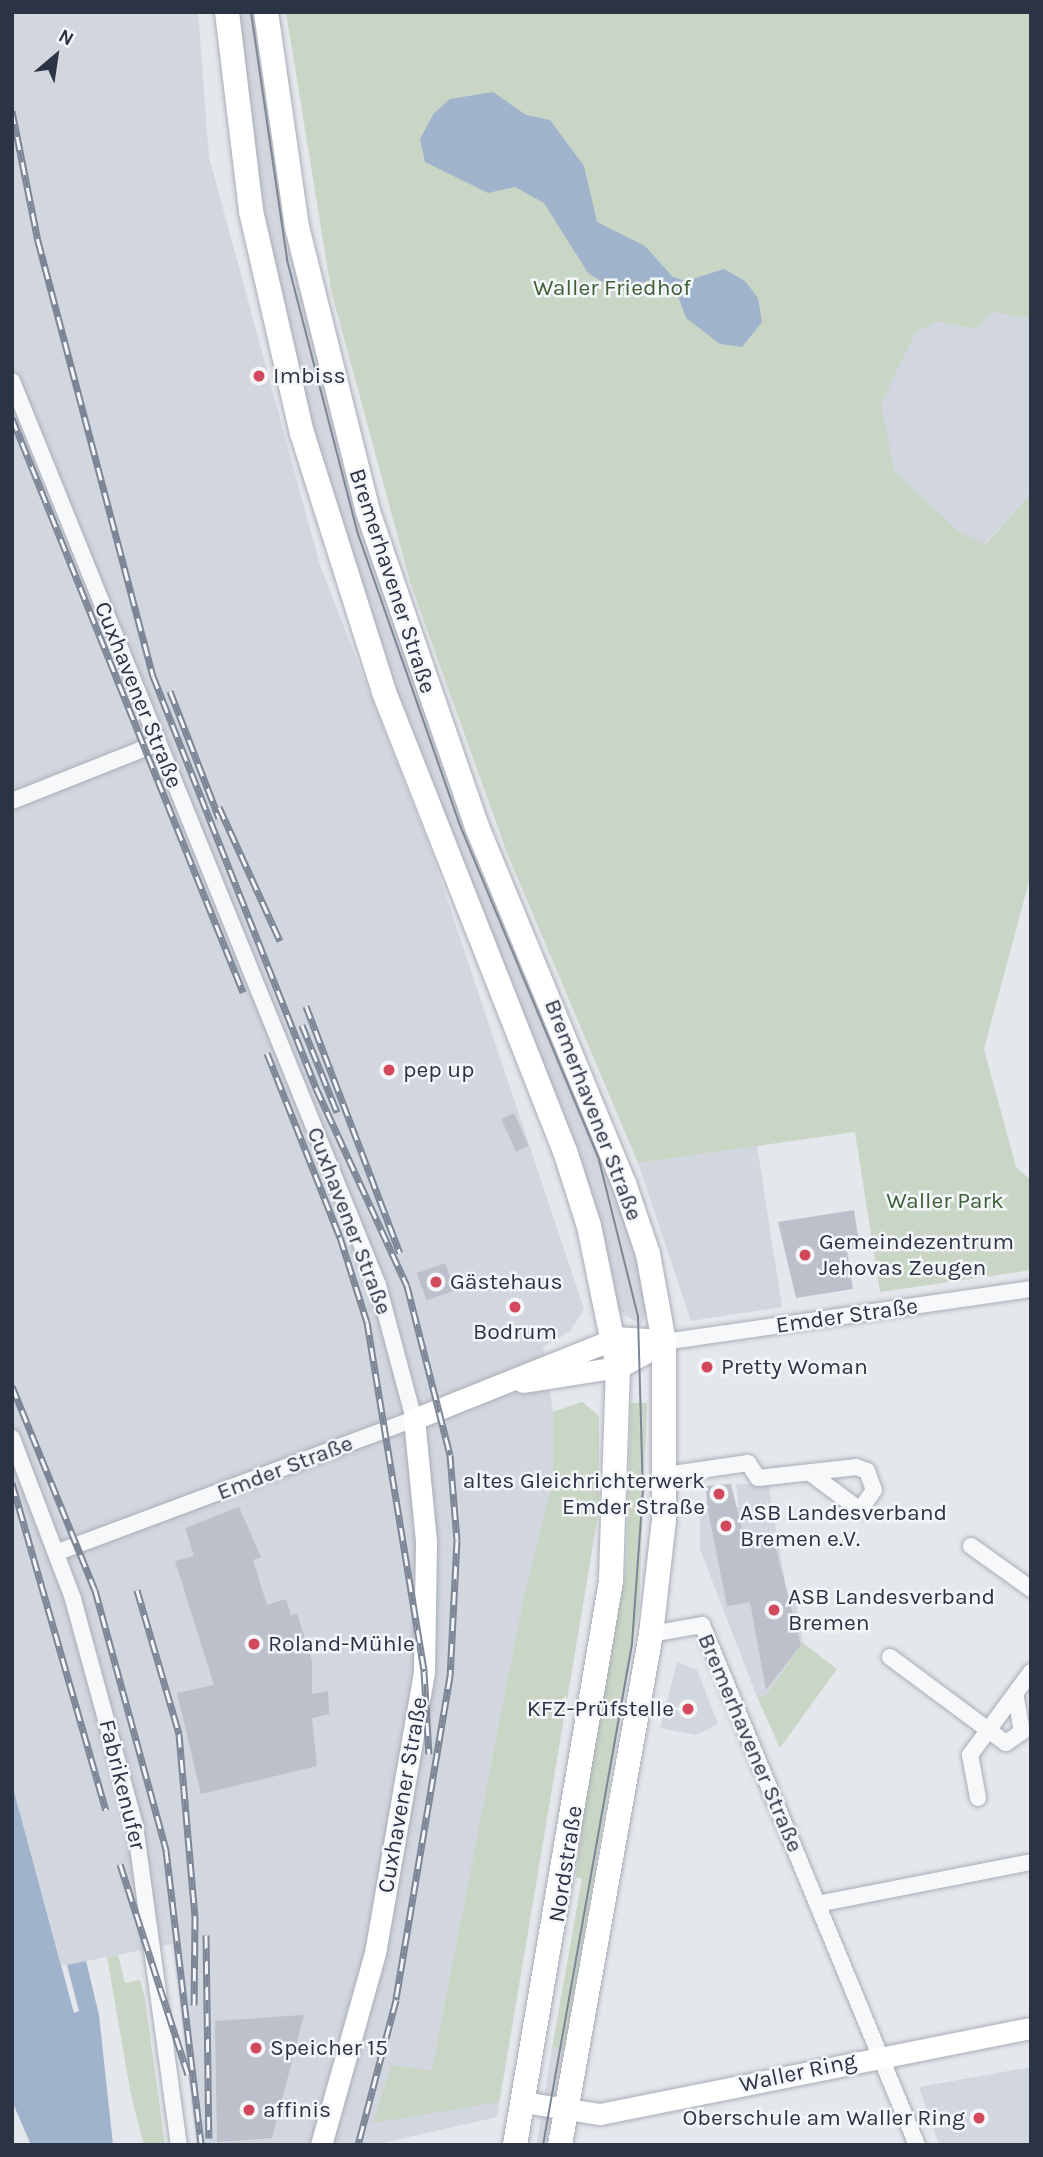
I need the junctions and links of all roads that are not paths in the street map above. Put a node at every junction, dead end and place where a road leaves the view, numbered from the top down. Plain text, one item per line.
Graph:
1 (227, 12) edge
2 (266, 12) edge
3 (12, 381) edge
4 (158, 743) junction
5 (12, 801) edge
6 (1031, 1289) edge
7 (614, 1339) junction
8 (664, 1342) junction
9 (618, 1367) junction
10 (514, 1383) junction
11 (414, 1419) junction
12 (12, 1437) edge
13 (810, 1472) dead end
14 (666, 1475) junction
15 (971, 1546) dead end
16 (56, 1553) junction
17 (611, 1581) joint
18 (1031, 1589) edge
19 (651, 1634) junction
20 (890, 1657) dead end
21 (1031, 1672) edge
22 (1015, 1694) junction
23 (989, 1730) junction
24 (978, 1798) dead end
25 (1031, 1862) edge
26 (817, 1904) junction
27 (1031, 2028) edge
28 (881, 2056) junction
29 (523, 2102) junction
30 (567, 2108) junction
31 (179, 2145) edge
32 (321, 2145) edge
33 (515, 2145) edge
34 (560, 2145) edge
35 (917, 2145) edge

1 - 7 main road, Bremerhavener Straße
2 - 8 main road, Bremerhavener Straße
3 - 4 street, Cuxhavener Straße
4 - 5 street
4 - 11 street, Cuxhavener Straße
6 - 8 street, Emder Straße
7 - 8 main road, Emder Straße
7 - 9 main road, Bremerhavener Straße
7 - 10 street, Emder Straße
8 - 9 main road, Emder Straße
8 - 14 main road, Bremerhavener Straße
9 - 10 street, Emder Straße
9 - 17 main road, Bremerhavener Straße
10 - 11 street, Emder Straße
11 - 16 street, Emder Straße
11 - 32 street, Cuxhavener Straße
12 - 16 street, Fabrikenufer
13 - 14 street
14 - 19 main road, Bremerhavener Straße
15 - 18 street
16 - 31 street, Fabrikenufer
17 - 29 main road, Nordstraße
19 - 26 street, Bremerhavener Straße
19 - 30 main road, Nordstraße
20 - 23 street
21 - 22 street
22 - 23 street
22 - 23 street
23 - 24 street
25 - 26 street
26 - 28 street, Bremerhavener Straße
27 - 28 street, Waller Ring
28 - 30 street, Waller Ring
28 - 35 street, Bremerhavener Straße
29 - 30 street, Waller Ring
29 - 33 main road, Nordstraße
30 - 34 main road, Nordstraße

